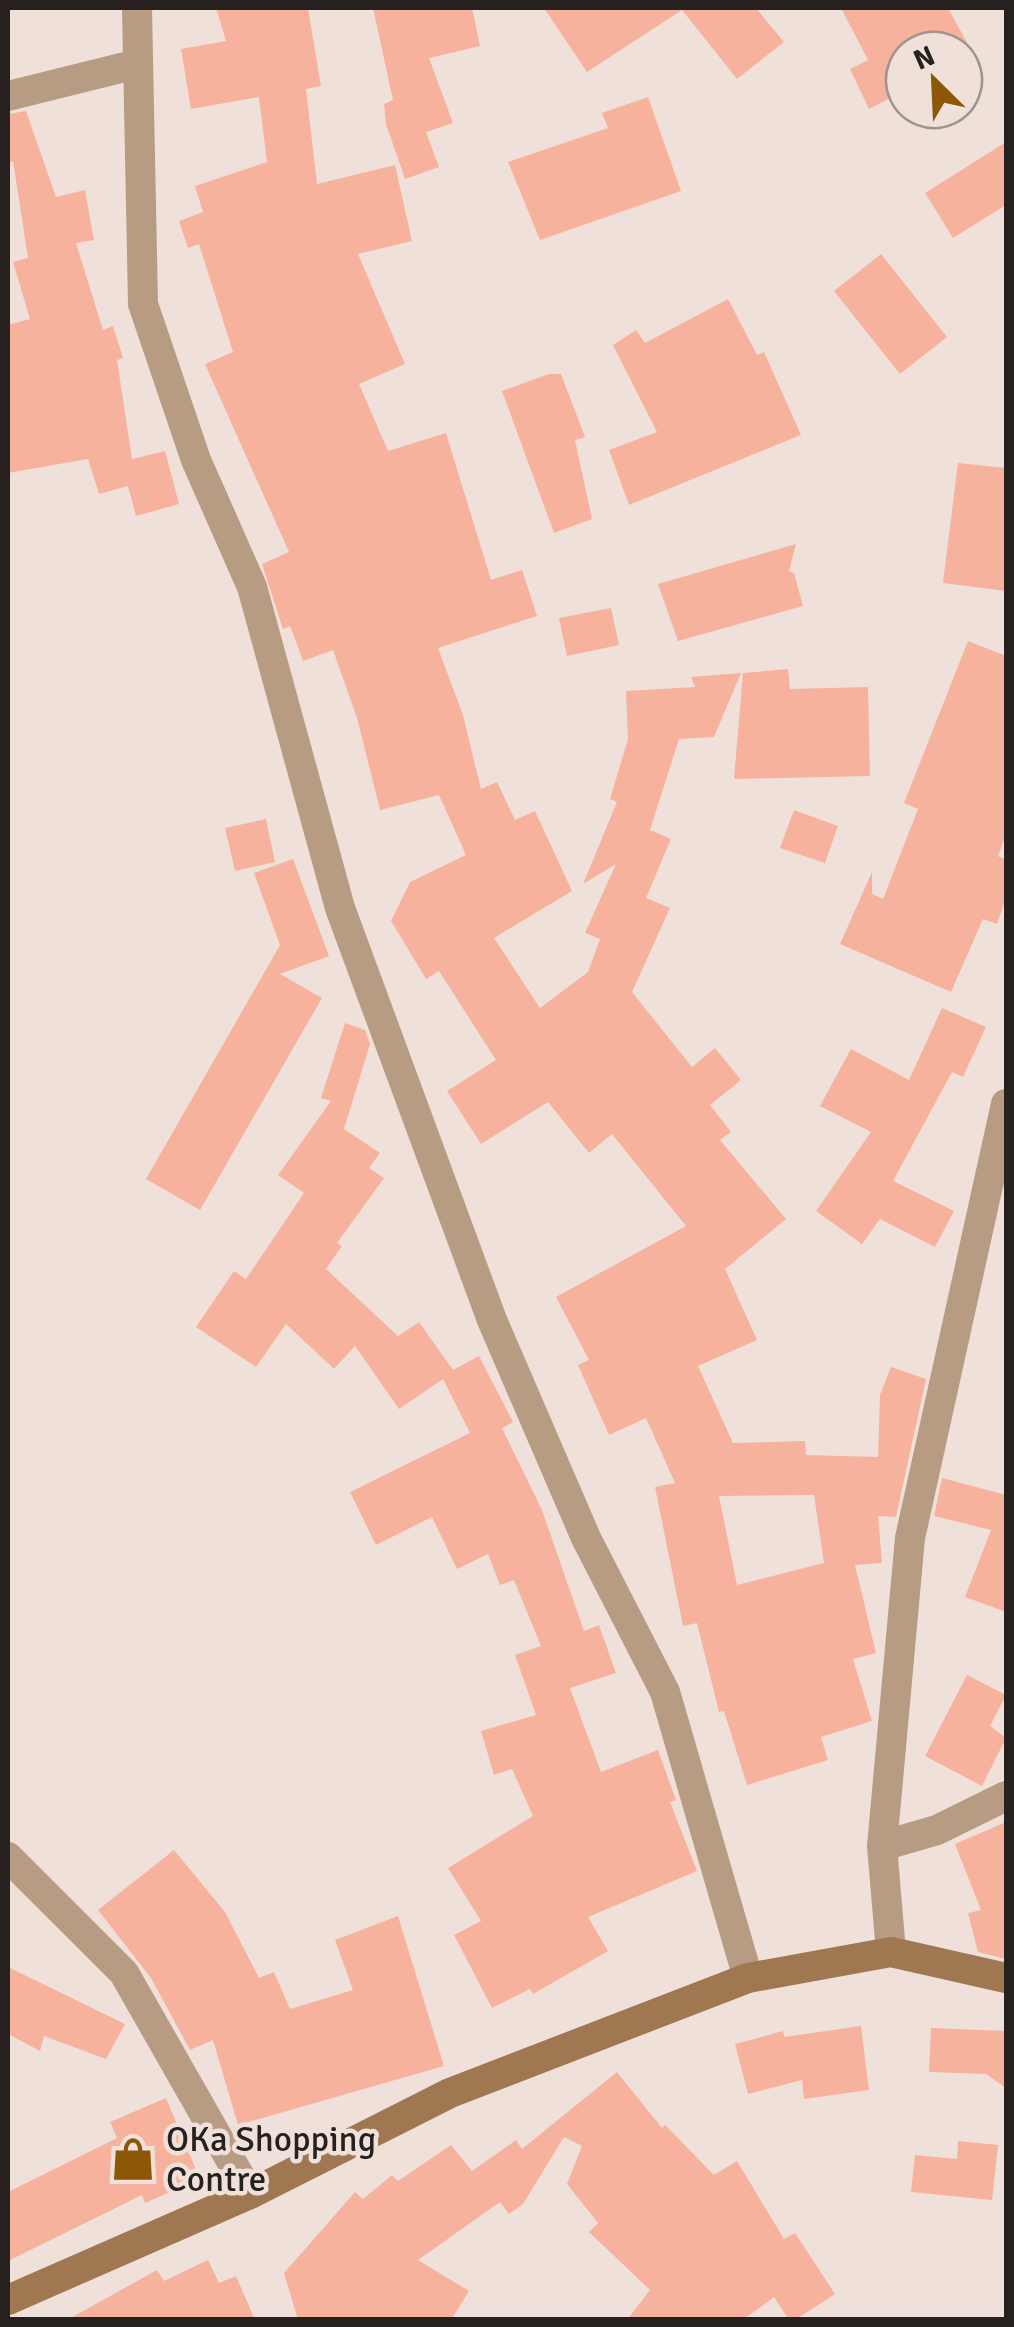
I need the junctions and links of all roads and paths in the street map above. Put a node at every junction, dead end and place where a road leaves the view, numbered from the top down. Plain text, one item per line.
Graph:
1 (137, 8) edge
2 (137, 64) junction
3 (8, 96) edge
4 (1006, 1104) edge
5 (1001, 1158) edge
6 (1006, 1796) edge
7 (882, 1846) junction
8 (8, 1857) edge
9 (891, 1952) junction
10 (748, 1978) junction
11 (1006, 1978) edge
12 (250, 2194) junction
13 (8, 2300) edge

1 - 2 street
2 - 3 street
2 - 10 street
4 - 5 street
5 - 7 street
6 - 7 street
7 - 9 street
8 - 12 street
9 - 10 main road
9 - 11 main road
10 - 12 main road
12 - 13 main road

